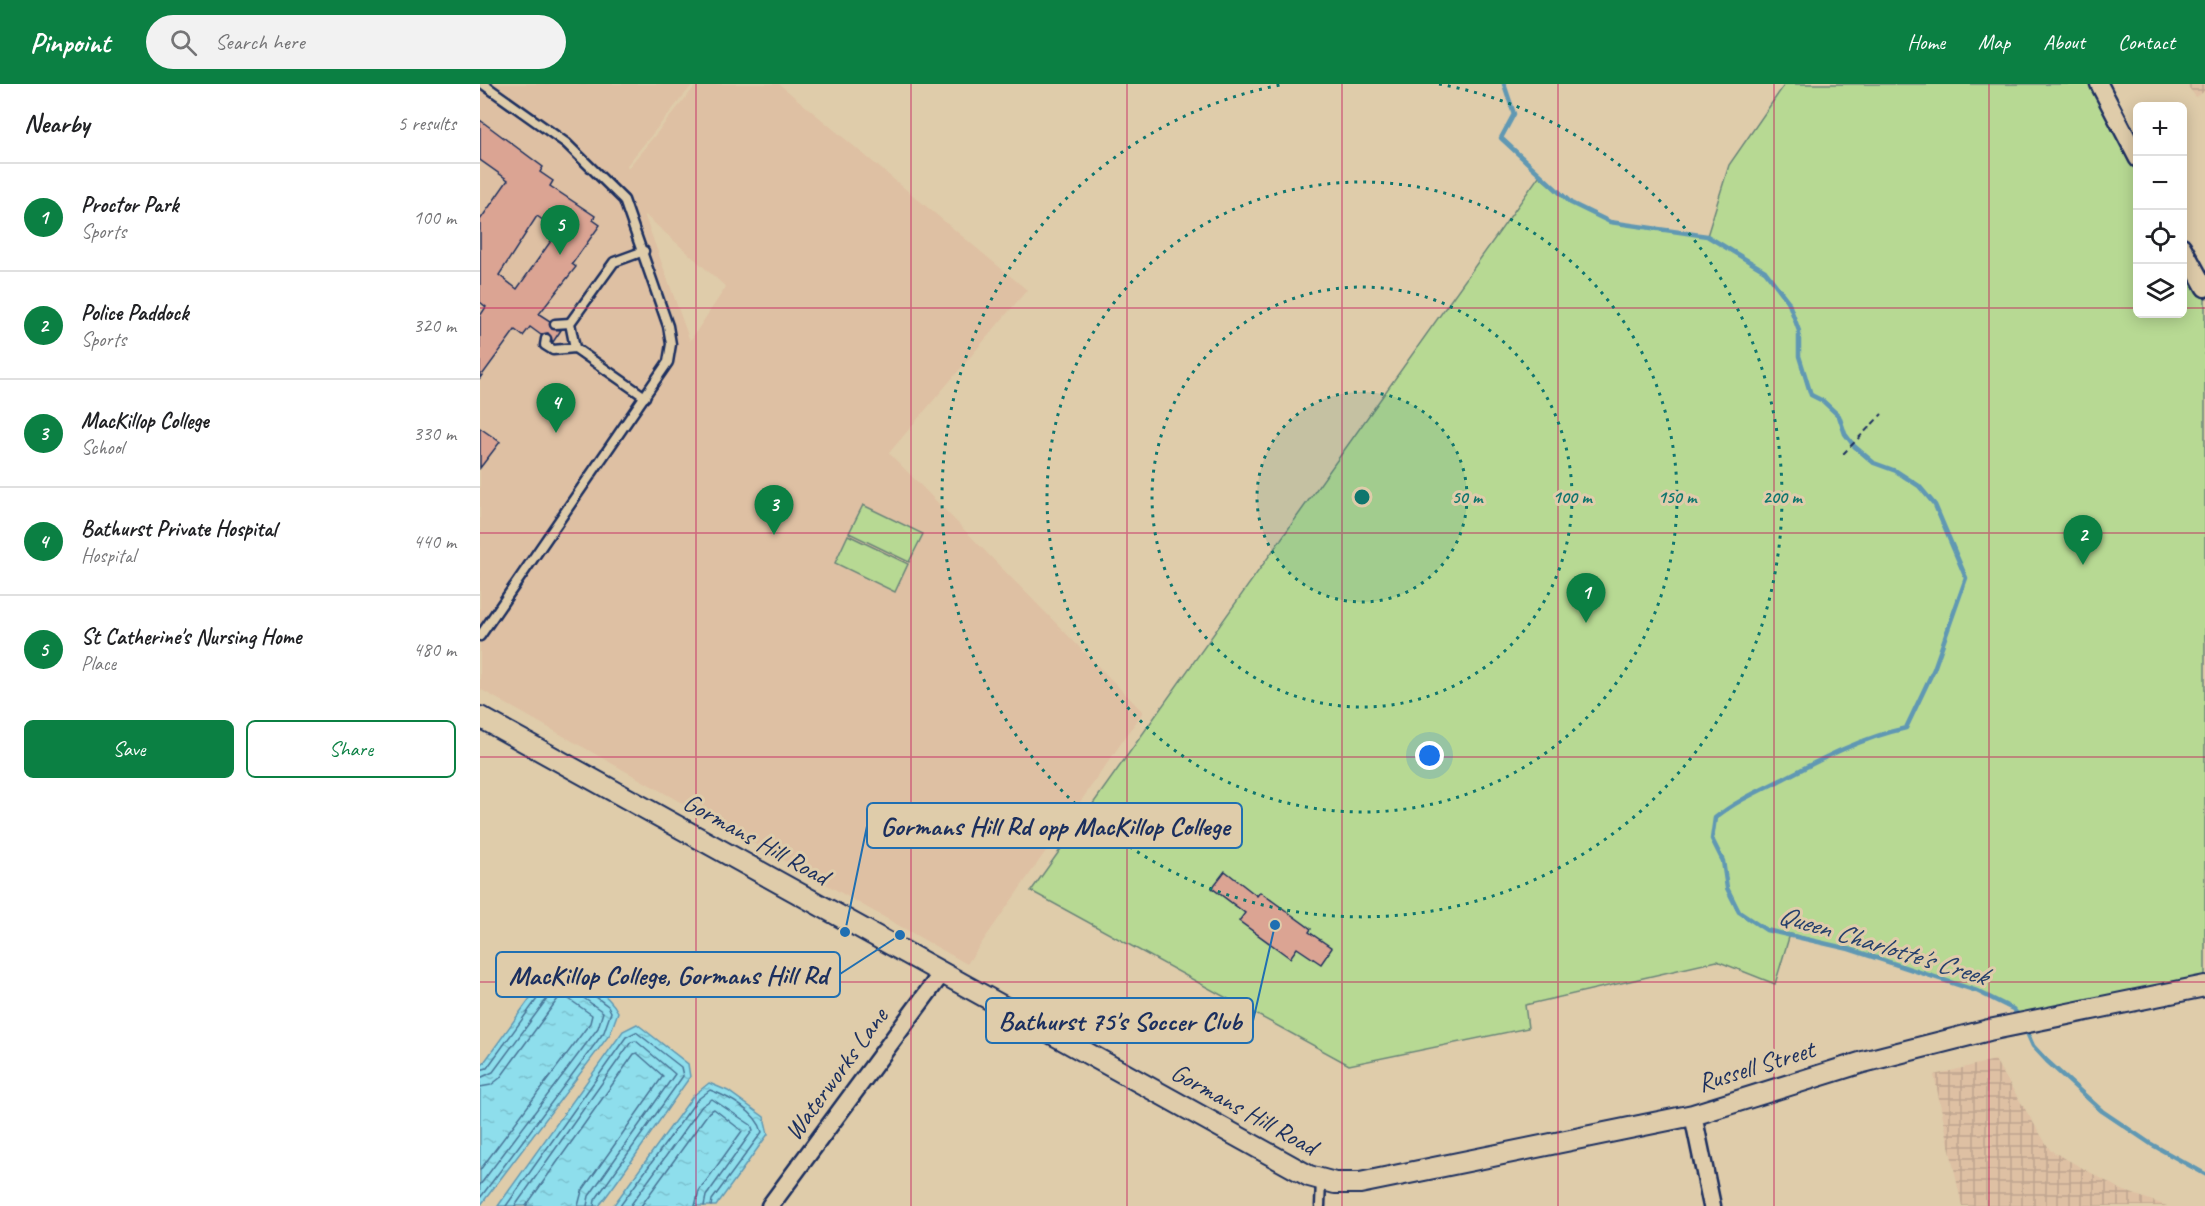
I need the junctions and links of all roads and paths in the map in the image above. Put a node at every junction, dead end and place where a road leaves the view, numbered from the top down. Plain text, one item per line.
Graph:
1 (483, 84) edge
2 (2099, 84) edge
3 (2136, 156) edge
4 (644, 251) junction
5 (2187, 255) edge
6 (2205, 288) edge
7 (570, 323) junction
8 (555, 324) dead end
9 (546, 339) dead end
10 (575, 348) junction
11 (645, 397) junction
12 (1882, 414) dead end
13 (1843, 454) dead end
14 (480, 636) edge
15 (480, 717) edge
16 (942, 973) junction
17 (2205, 986) edge
18 (1693, 1114) junction
19 (1321, 1180) junction
20 (770, 1206) edge
21 (1320, 1206) edge
22 (1712, 1206) edge

1 - 4 lane
2 - 3 street
4 - 7 lane
4 - 11 lane
5 - 6 street
7 - 8 lane
7 - 10 lane
9 - 10 lane
10 - 11 lane
11 - 14 lane
12 - 13 path
15 - 16 street, Gormans Hill Road
16 - 19 street, Gormans Hill Road
16 - 20 street, Waterworks Lane
17 - 18 street, Russell Street
18 - 19 street, Russell Street
18 - 22 street
19 - 21 lane

